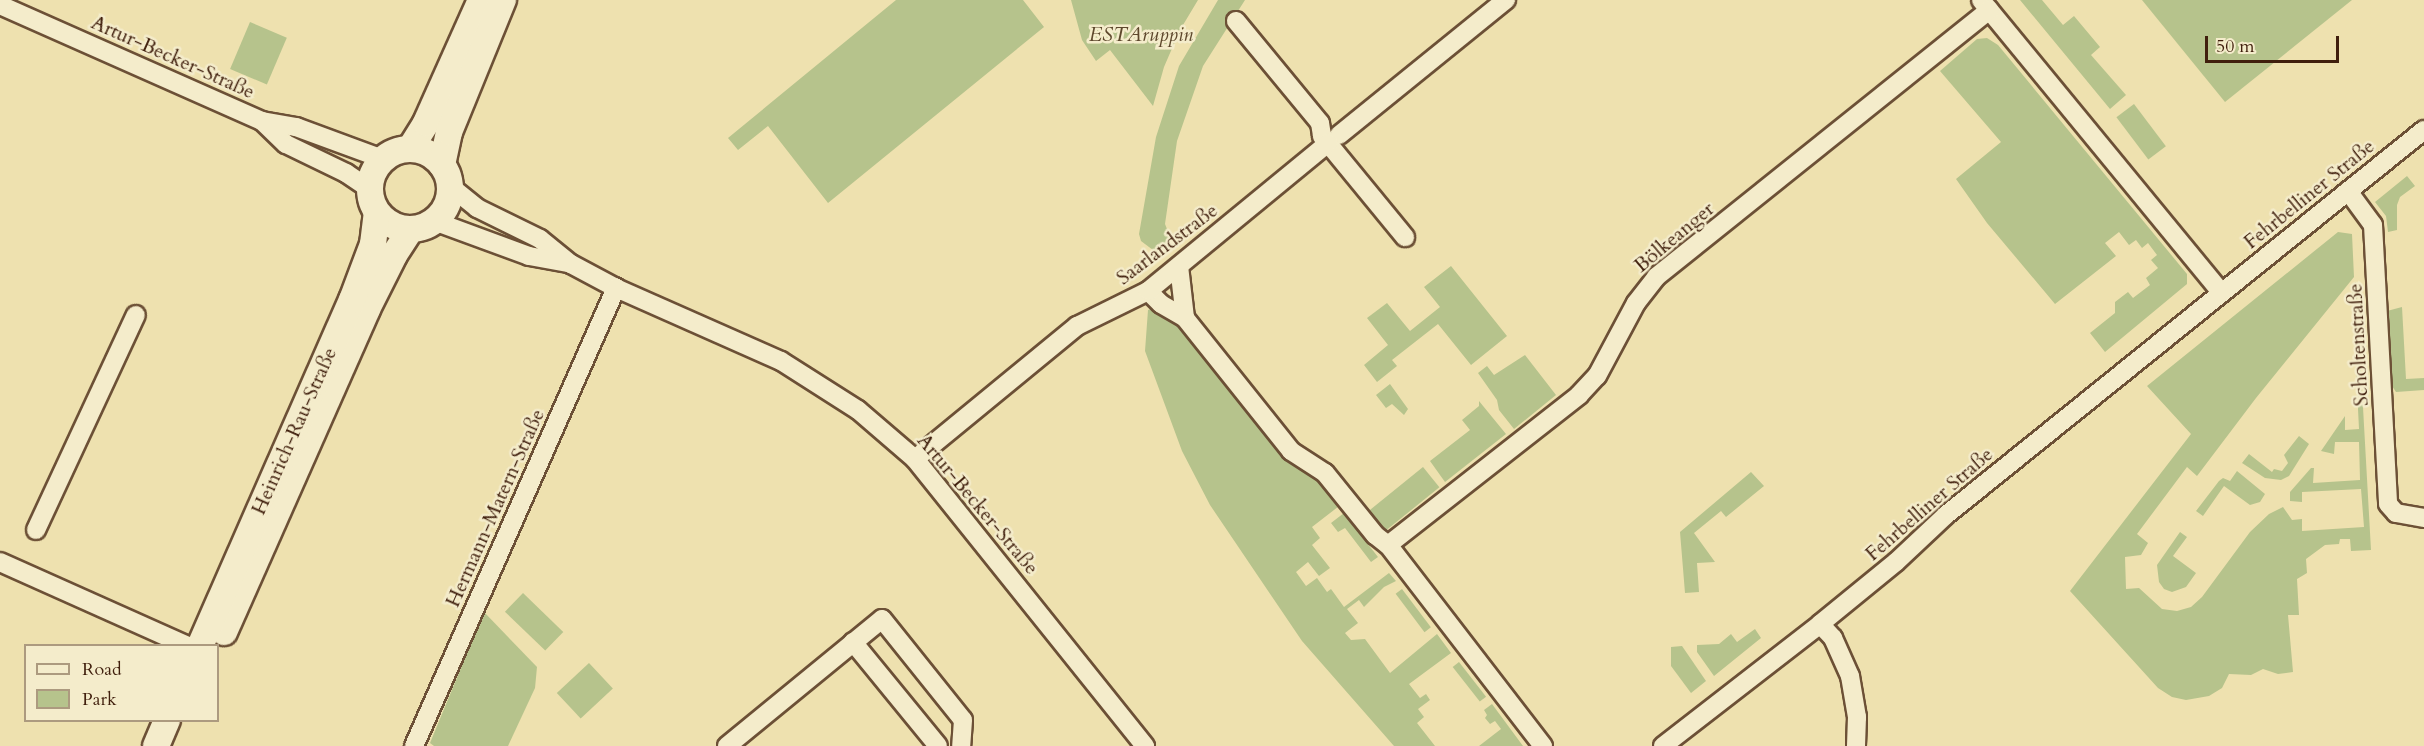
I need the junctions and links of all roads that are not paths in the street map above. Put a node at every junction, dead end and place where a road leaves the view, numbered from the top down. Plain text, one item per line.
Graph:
1 (481, 0) edge
2 (503, 0) edge
3 (1506, 0) edge
4 (0, 5) edge
5 (1985, 5) edge
6 (1236, 21) dead end
7 (262, 121) junction
8 (2424, 130) edge
9 (1329, 138) junction
10 (410, 149) junction
11 (383, 159) junction
12 (446, 176) junction
13 (2348, 191) junction
14 (374, 201) junction
15 (423, 225) junction
16 (1405, 237) dead end
17 (571, 264) junction
18 (1179, 266) junction
19 (616, 288) junction
20 (1148, 291) junction
21 (2222, 293) junction
22 (136, 315) dead end
23 (1185, 318) junction
24 (915, 459) junction
25 (2424, 518) edge
26 (36, 530) dead end
27 (1388, 545) junction
28 (0, 562) edge
29 (1820, 624) junction
30 (853, 642) junction
31 (186, 644) edge
32 (200, 644) edge
33 (217, 644) edge
34 (166, 722) edge
35 (184, 722) edge
36 (735, 743) edge
37 (156, 746) edge
38 (174, 746) edge
39 (414, 746) edge
40 (938, 746) edge
41 (962, 746) edge
42 (1145, 746) edge
43 (1543, 746) edge
44 (1663, 746) edge
45 (1856, 746) edge

1 - 10 main road
2 - 12 main road
3 - 9 street, Saarlandstraße
4 - 7 street, Artur-Becker-Straße
5 - 21 street
5 - 27 street, Bölkeanger
6 - 9 street
7 - 11 street, Artur-Becker-Straße
7 - 14 street, Artur-Becker-Straße
8 - 13 street, Fehrbelliner Straße
9 - 16 street
9 - 18 street, Saarlandstraße
10 - 11 main road
10 - 12 main road
11 - 14 main road
12 - 15 main road
12 - 17 street, Artur-Becker-Straße
13 - 21 street, Fehrbelliner Straße
13 - 25 street, Scholtenstraße
14 - 15 main road
14 - 32 main road, Heinrich-Rau-Straße
15 - 17 street, Artur-Becker-Straße
15 - 33 main road, Heinrich-Rau-Straße
17 - 19 street, Artur-Becker-Straße
18 - 20 street, Saarlandstraße
18 - 23 street
19 - 24 street, Artur-Becker-Straße
19 - 39 street, Hermann-Matern-Straße
20 - 23 street
20 - 24 street, Saarlandstraße
21 - 29 street, Fehrbelliner Straße
22 - 26 street
23 - 27 street
24 - 42 street, Artur-Becker-Straße
27 - 43 street
28 - 31 street
29 - 44 street, Fehrbelliner Straße
29 - 45 street
30 - 36 street
30 - 40 street
30 - 41 street
34 - 37 main road
35 - 38 main road

